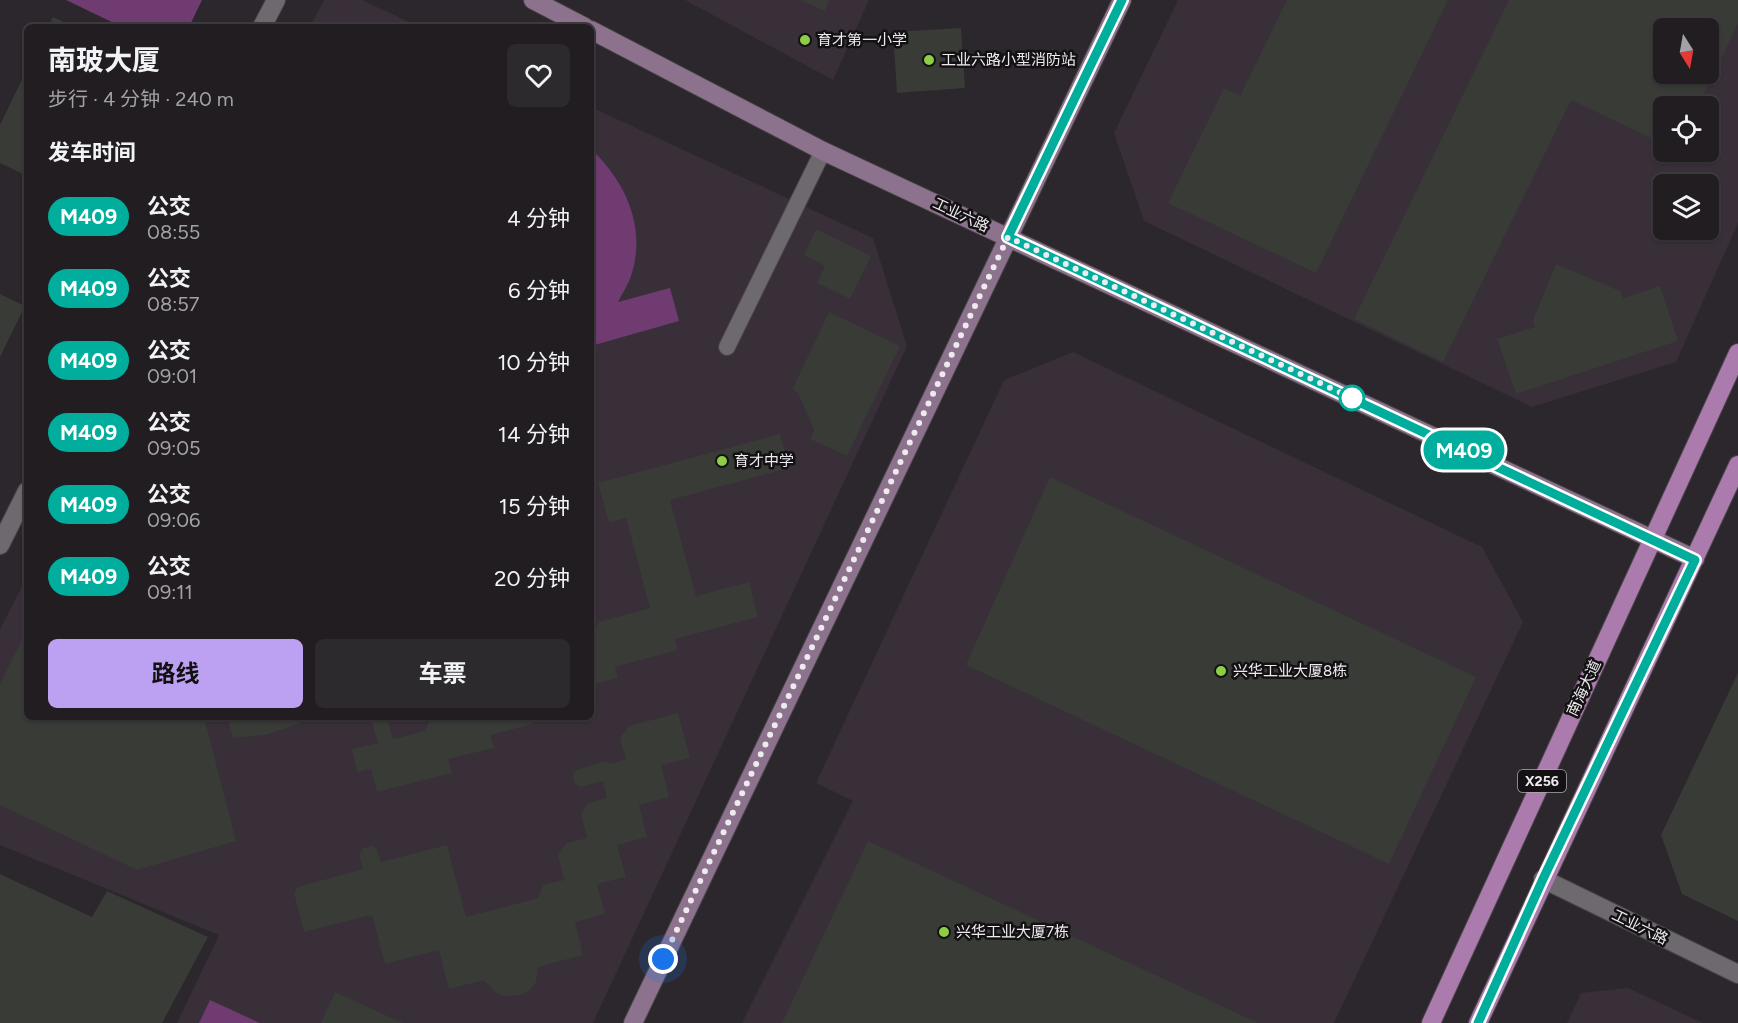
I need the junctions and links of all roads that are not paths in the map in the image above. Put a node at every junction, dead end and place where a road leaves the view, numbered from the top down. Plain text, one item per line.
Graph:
1 (276, 0) edge
2 (533, 0) edge
3 (1122, 0) edge
4 (264, 24) edge
5 (579, 24) edge
6 (594, 32) edge
7 (823, 151) junction
8 (1008, 237) junction
9 (727, 347) dead end
10 (1738, 353) edge
11 (1738, 465) edge
12 (24, 497) edge
13 (1652, 539) junction
14 (0, 544) edge
15 (1695, 560) junction
16 (1543, 879) junction
17 (1738, 974) edge
18 (633, 1023) edge
19 (1431, 1023) edge
20 (1478, 1023) edge

1 - 4 street
2 - 5 street
3 - 8 street
6 - 7 street, 工业六路
7 - 8 street, 工业六路
7 - 9 lane
8 - 13 street, 工业六路
8 - 18 street
10 - 13 main road, 南海大道 / X256
11 - 15 main road, X256
12 - 14 street
13 - 15 street, 工业六路
13 - 19 main road, 南海大道 / X256
15 - 16 main road, X256
16 - 17 street, 工业六路
16 - 20 main road, X256

